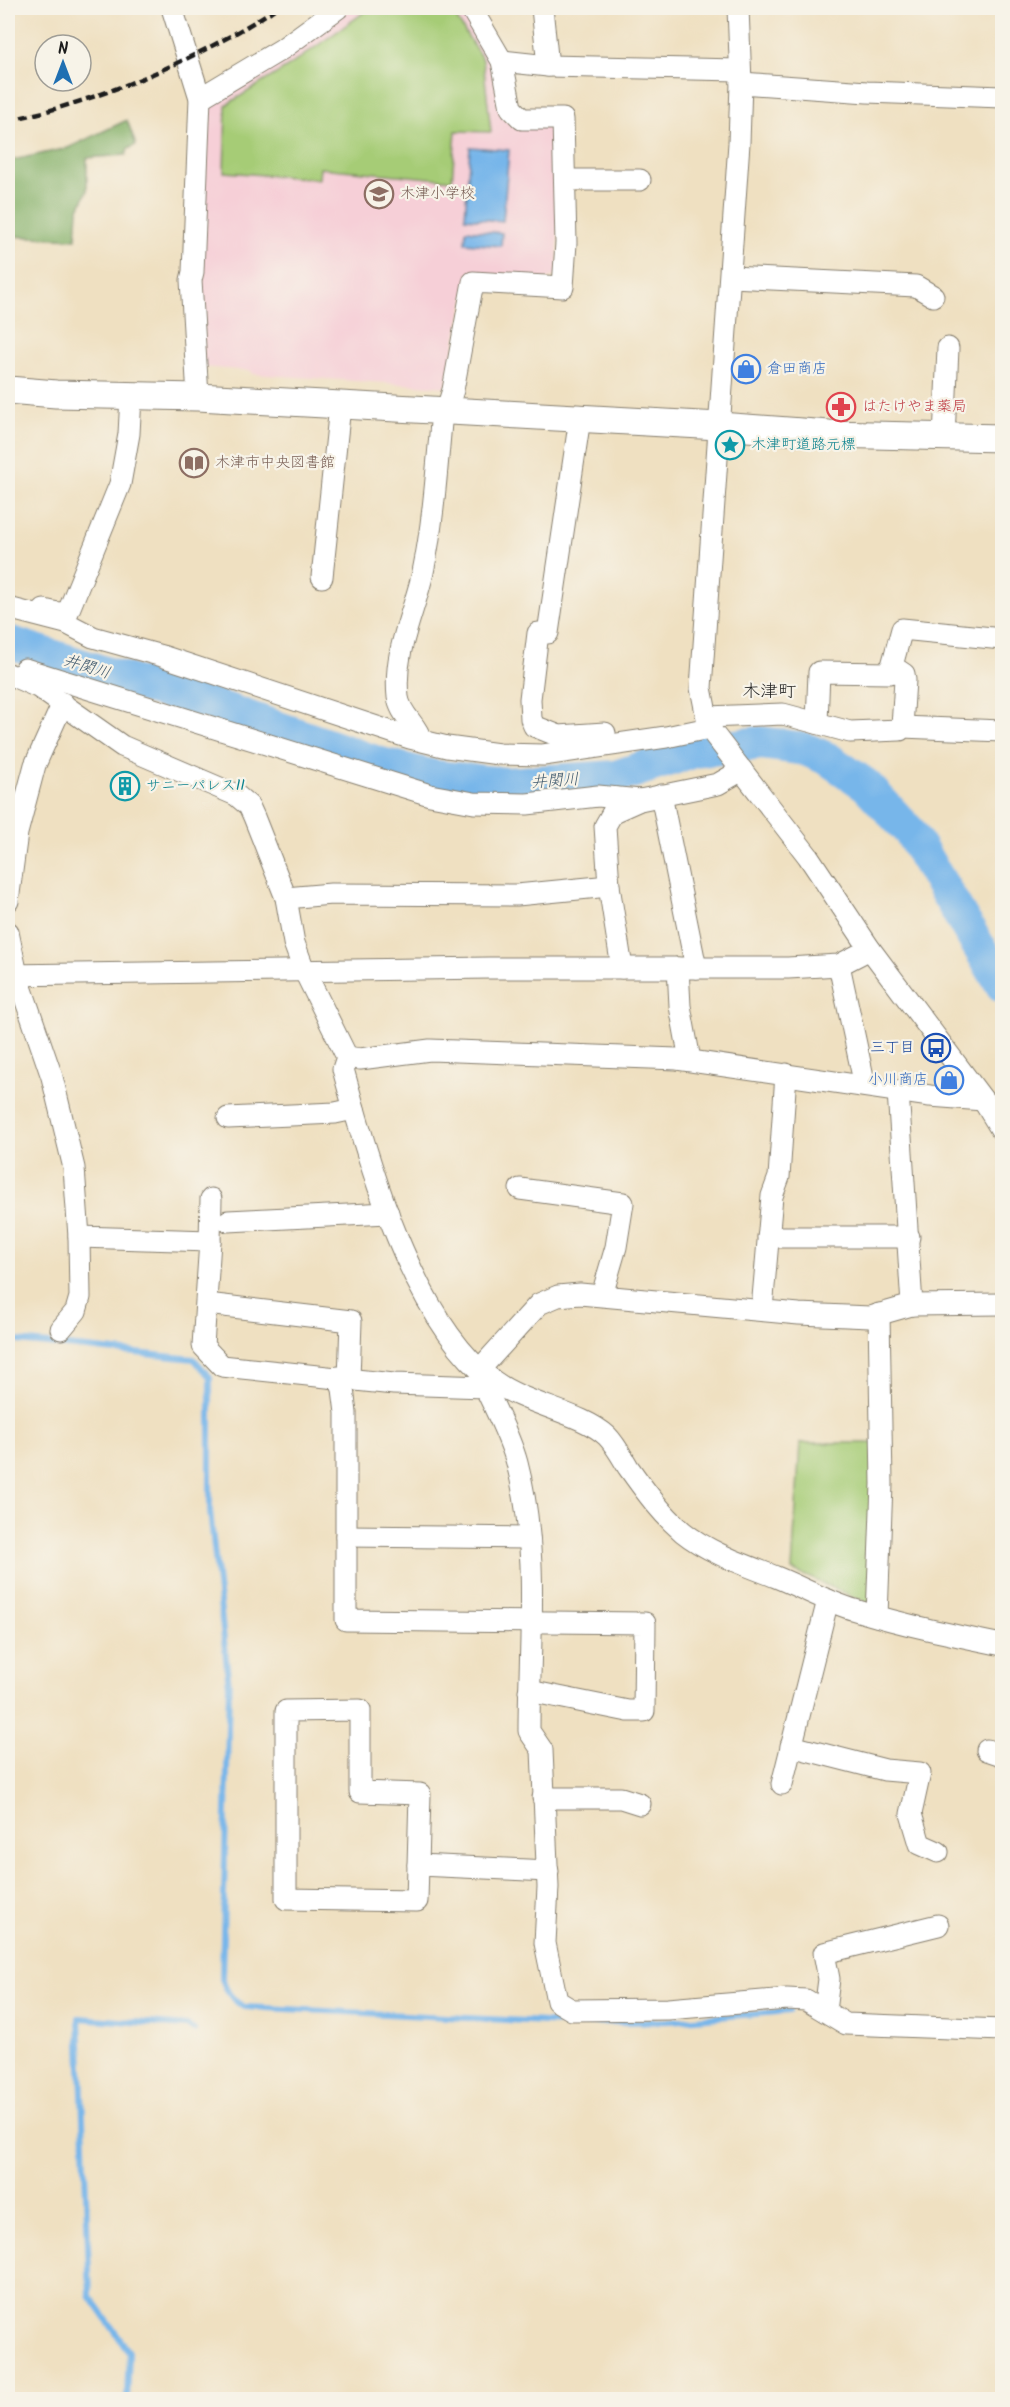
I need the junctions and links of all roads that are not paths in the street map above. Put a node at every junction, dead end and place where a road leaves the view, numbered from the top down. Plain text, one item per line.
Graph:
1 (172, 8) edge
2 (338, 8) edge
3 (471, 8) edge
4 (542, 8) edge
5 (738, 8) edge
6 (502, 61) junction
7 (548, 66) junction
8 (740, 77) junction
9 (1002, 97) edge
10 (200, 98) junction
11 (566, 180) junction
12 (640, 180) dead end
13 (732, 277) junction
14 (933, 297) dead end
15 (948, 348) dead end
16 (8, 390) edge
17 (131, 396) junction
18 (198, 397) junction
19 (340, 406) junction
20 (444, 412) junction
21 (580, 418) junction
22 (719, 426) junction
23 (944, 438) junction
24 (1002, 438) edge
25 (322, 577) dead end
26 (8, 603) edge
27 (8, 608) edge
28 (1002, 639) edge
29 (8, 662) edge
30 (892, 666) junction
31 (8, 674) edge
32 (63, 703) junction
33 (817, 723) junction
34 (711, 726) junction
35 (902, 727) junction
36 (1002, 731) edge
37 (679, 734) junction
38 (422, 740) junction
39 (739, 767) junction
40 (650, 797) junction
41 (609, 885) junction
42 (286, 898) junction
43 (8, 901) edge
44 (8, 932) edge
45 (870, 949) junction
46 (839, 965) junction
47 (622, 968) junction
48 (687, 968) junction
49 (304, 970) junction
50 (12, 975) edge
51 (347, 1057) junction
52 (690, 1060) junction
53 (786, 1074) junction
54 (865, 1086) junction
55 (898, 1091) junction
56 (983, 1100) junction
57 (354, 1109) junction
58 (228, 1118) dead end
59 (1002, 1131) edge
60 (520, 1190) dead end
61 (211, 1199) dead end
62 (388, 1213) junction
63 (228, 1221) dead end
64 (79, 1237) junction
65 (768, 1237) junction
66 (909, 1237) junction
67 (210, 1241) junction
68 (602, 1295) junction
69 (207, 1304) junction
70 (1002, 1304) edge
71 (912, 1305) junction
72 (762, 1309) junction
73 (879, 1314) junction
74 (61, 1329) dead end
75 (343, 1378) junction
76 (486, 1378) junction
77 (346, 1536) junction
78 (529, 1538) junction
79 (828, 1600) junction
80 (877, 1616) junction
81 (532, 1623) junction
82 (1002, 1645) edge
83 (529, 1690) junction
84 (791, 1746) junction
85 (782, 1784) dead end
86 (543, 1798) junction
87 (640, 1804) dead end
88 (938, 1852) dead end
89 (418, 1865) junction
90 (548, 1871) junction
91 (938, 1925) dead end
92 (825, 2012) junction
93 (1002, 2030) edge

1 - 10 street
2 - 10 street
3 - 6 street
4 - 7 street
5 - 8 street
6 - 7 street
6 - 11 street
7 - 8 street
8 - 9 street
8 - 13 street
10 - 18 street
11 - 12 street
11 - 20 street
13 - 14 street
13 - 22 street
15 - 23 street
16 - 17 street
17 - 18 street
17 - 26 street
18 - 19 street
19 - 20 street
19 - 25 street
20 - 21 street
20 - 38 street
21 - 22 street
21 - 37 street
22 - 23 street
22 - 34 street
23 - 24 street
27 - 38 street
28 - 30 street
29 - 40 street
30 - 33 street
30 - 35 street
31 - 32 street
32 - 42 street
32 - 43 street
33 - 34 street
33 - 35 street
34 - 37 street
34 - 39 street
35 - 36 street
37 - 38 street
39 - 40 street
39 - 45 street
40 - 41 street
40 - 48 street
41 - 42 street
41 - 47 street
42 - 49 street
44 - 50 street
45 - 46 street
45 - 56 street
46 - 48 street
46 - 54 street
47 - 48 street
47 - 49 street
48 - 52 street
49 - 50 street
49 - 51 street
50 - 64 street
51 - 52 street
51 - 57 street
52 - 53 street
53 - 54 street
53 - 65 street
54 - 55 street
55 - 56 street
55 - 66 street
56 - 59 street
57 - 58 street
57 - 62 street
60 - 68 street
61 - 67 street
62 - 63 street
62 - 76 street
64 - 67 street
64 - 74 street
65 - 66 street
65 - 72 street
66 - 71 street
67 - 69 street
68 - 72 street
68 - 76 street
69 - 75 street
69 - 75 street
70 - 71 street
71 - 73 street
72 - 73 street
73 - 80 street
75 - 76 street
75 - 77 street
76 - 78 street
76 - 79 street
77 - 78 street
77 - 81 street
78 - 81 street
79 - 80 street
79 - 84 street
80 - 82 street
81 - 83 street
81 - 83 street
83 - 86 street
84 - 85 street
84 - 88 street
86 - 87 street
86 - 90 street
89 - 89 street
89 - 90 street
90 - 92 street
91 - 92 street
92 - 93 street

